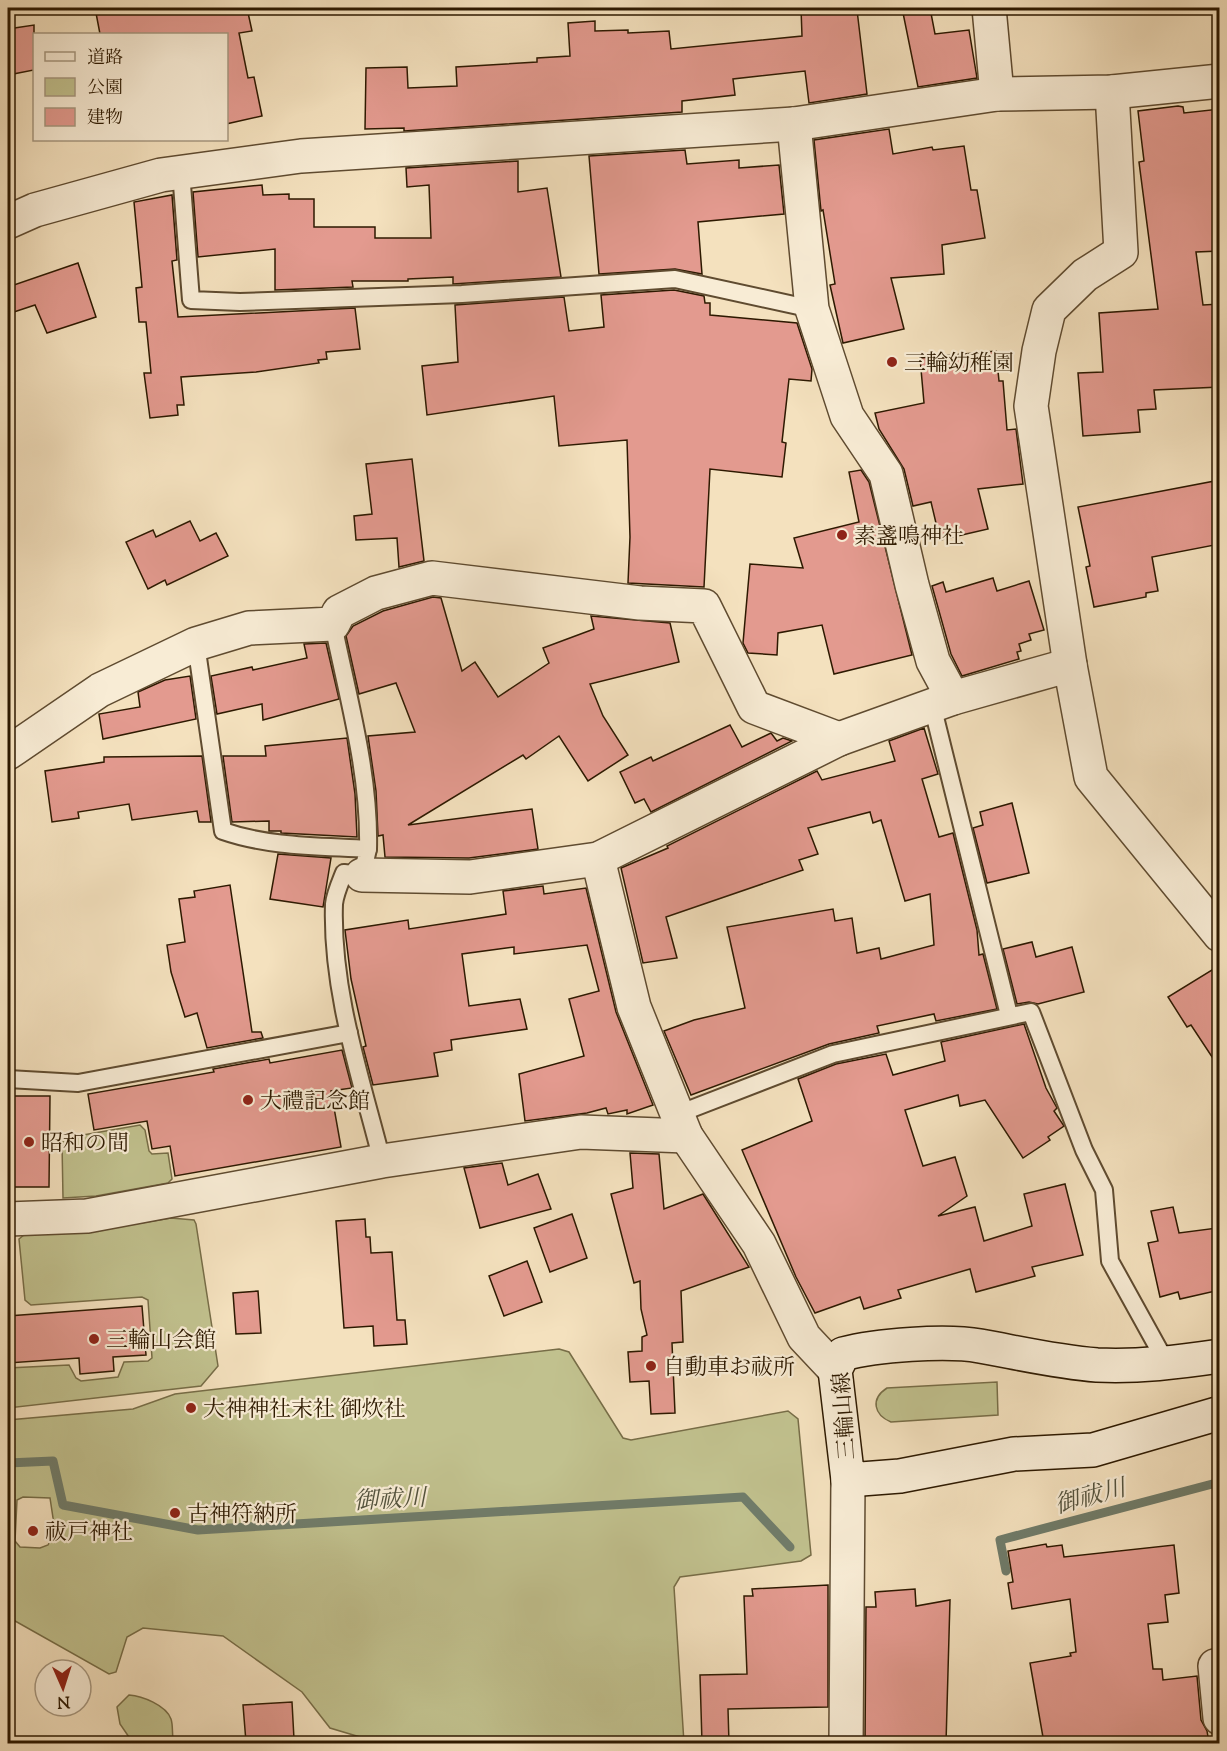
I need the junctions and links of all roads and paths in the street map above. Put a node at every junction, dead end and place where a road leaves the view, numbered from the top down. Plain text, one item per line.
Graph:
1 (989, 8) edge
2 (1220, 81) edge
3 (1112, 92) junction
4 (997, 94) junction
5 (794, 124) junction
6 (181, 172) junction
7 (8, 222) edge
8 (812, 309) junction
9 (333, 624) junction
10 (196, 644) junction
11 (1070, 665) junction
12 (942, 701) junction
13 (839, 739) junction
14 (8, 753) edge
15 (598, 858) junction
16 (365, 862) junction
17 (1220, 935) edge
18 (1009, 1015) junction
19 (349, 1033) junction
20 (8, 1079) edge
21 (682, 1125) junction
22 (382, 1161) junction
23 (8, 1219) edge
24 (1220, 1356) edge
25 (1167, 1364) junction
26 (836, 1370) junction
27 (1220, 1413) edge
28 (848, 1480) junction
29 (1220, 1665) edge
30 (1220, 1718) edge
31 (846, 1743) edge

1 - 4 street
2 - 3 street
3 - 4 street
3 - 11 street
4 - 5 street
5 - 6 street
5 - 8 street
6 - 7 street
6 - 8 lane
8 - 12 street
9 - 10 street
9 - 13 street
9 - 16 lane
10 - 14 street
10 - 16 lane
11 - 12 street
11 - 17 street
12 - 13 street
12 - 18 lane
13 - 15 street
15 - 16 street
15 - 21 street
16 - 19 lane
18 - 21 lane
18 - 25 lane
19 - 20 lane
19 - 22 lane
21 - 22 street
21 - 26 street
22 - 23 street
24 - 25 street, 三輪山線
25 - 26 street, 三輪山線
26 - 28 street, 三輪山線
27 - 28 street, 三輪山線
28 - 31 street
29 - 30 street

